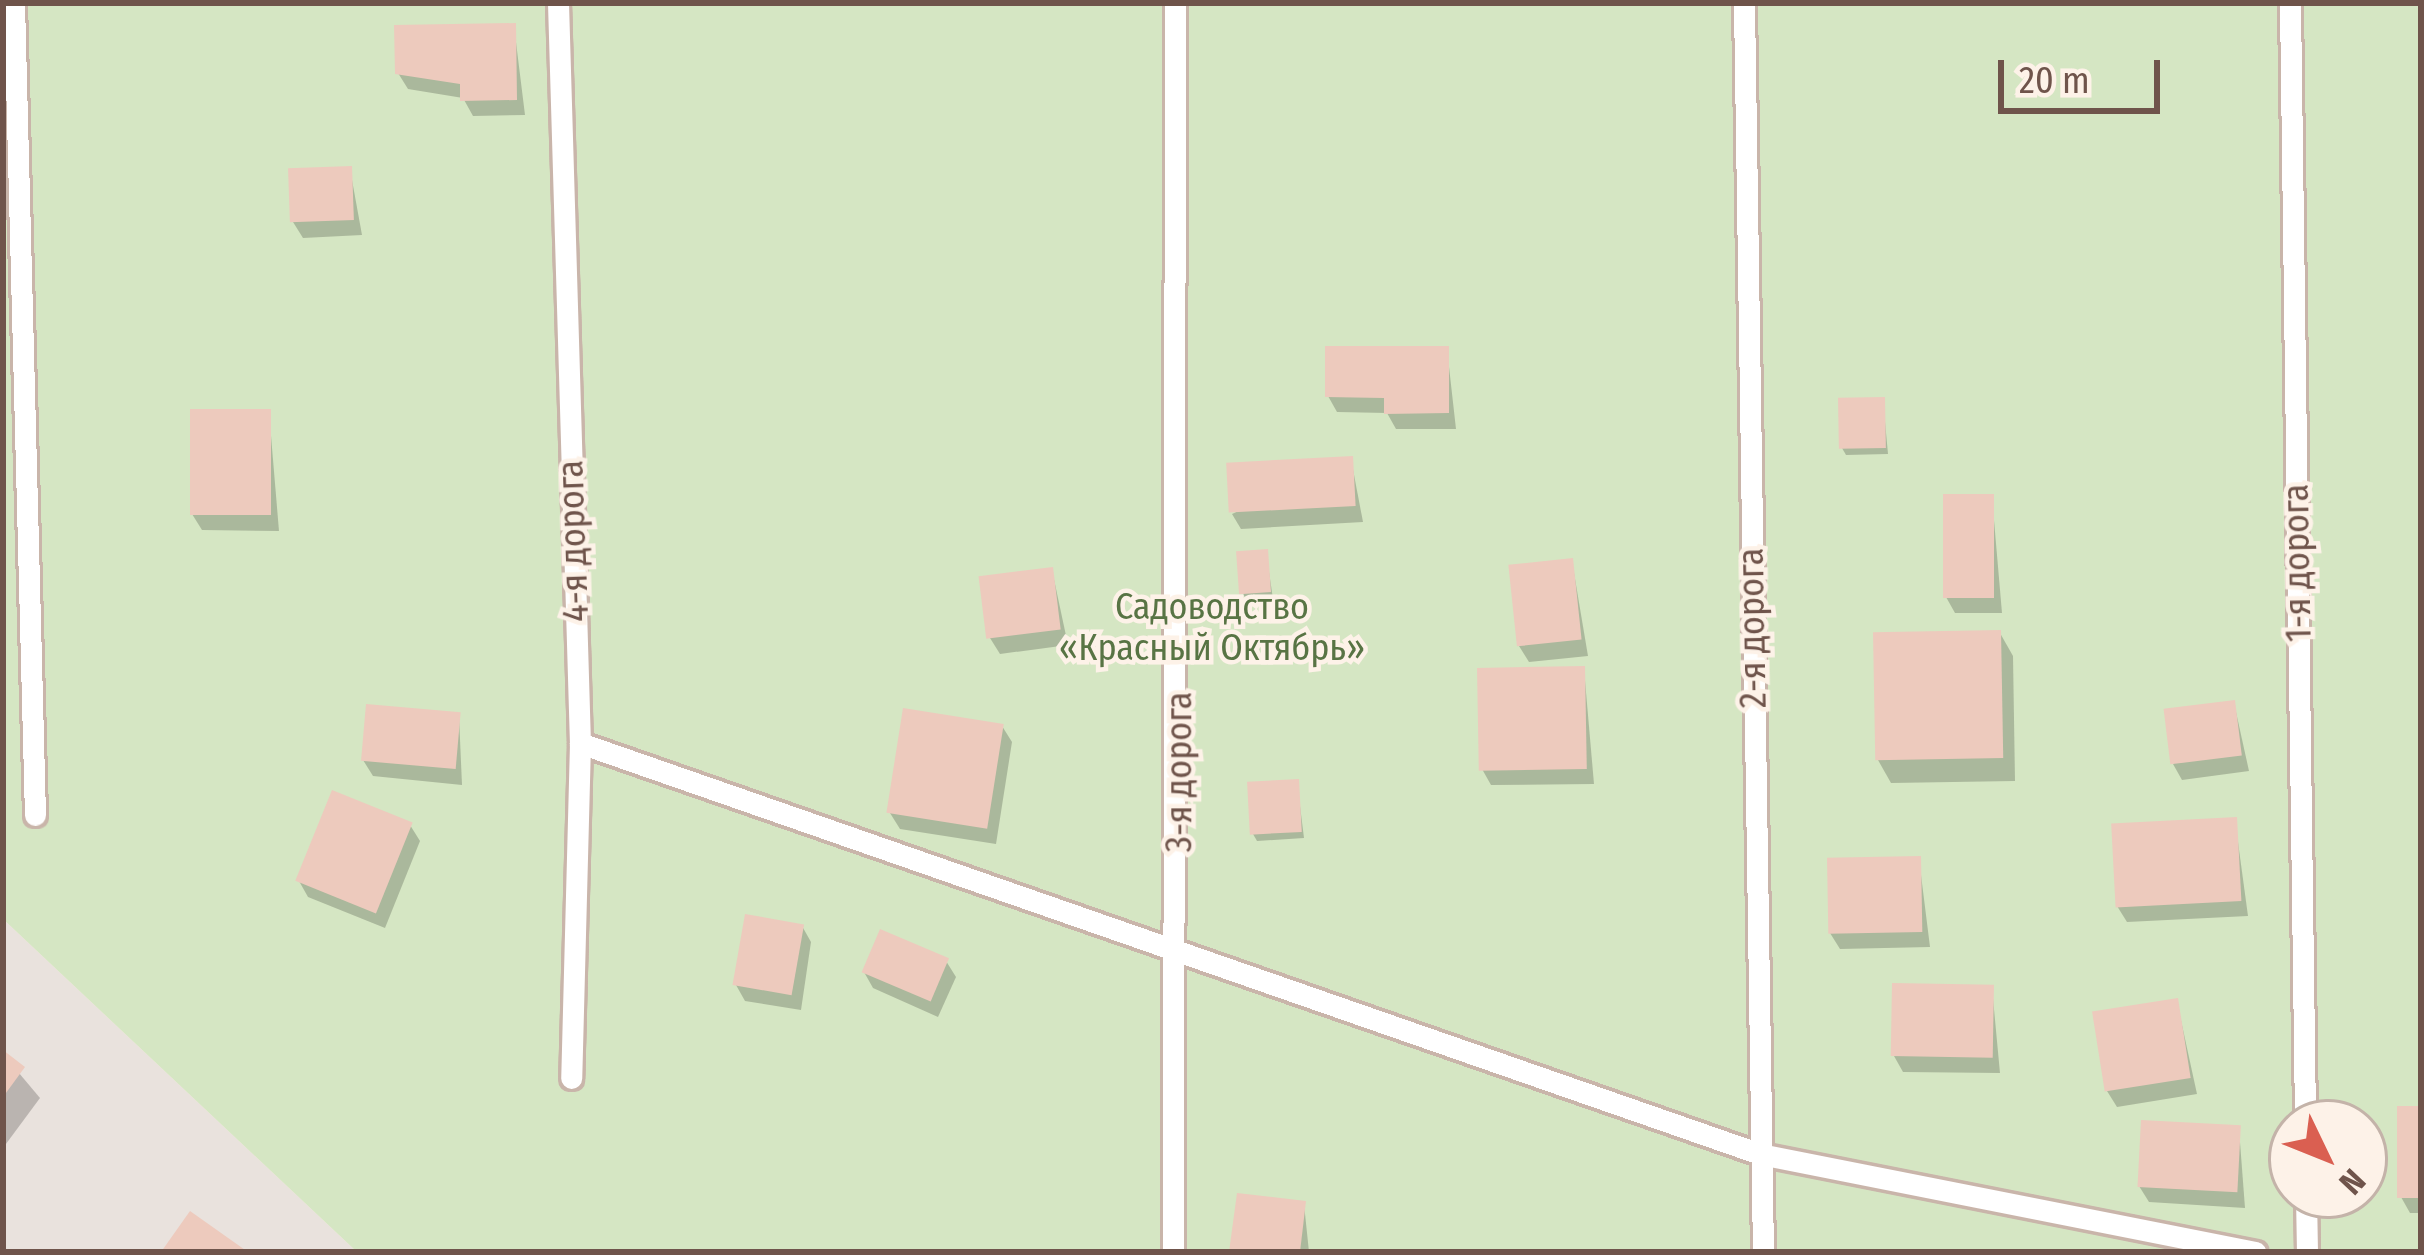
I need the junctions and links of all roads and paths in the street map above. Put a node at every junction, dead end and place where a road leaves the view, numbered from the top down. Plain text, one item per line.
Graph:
1 (14, 3) edge
2 (558, 3) edge
3 (1175, 3) edge
4 (1744, 3) edge
5 (2290, 3) edge
6 (580, 743) junction
7 (35, 815) dead end
8 (1181, 958) junction
9 (571, 1078) dead end
10 (2305, 1099) edge
11 (1760, 1154) junction
12 (2306, 1219) edge
13 (1173, 1252) edge
14 (1763, 1252) edge
15 (2255, 1252) edge
16 (2307, 1252) edge

1 - 7 lane
2 - 6 lane, 4-я дорога
3 - 8 lane, 3-я дорога
4 - 11 lane, 2-я дорога
5 - 10 lane, 1-я дорога
6 - 8 lane
6 - 9 lane, 4-я дорога
8 - 11 lane
8 - 13 lane, 3-я дорога
11 - 14 lane, 2-я дорога
11 - 15 lane
12 - 16 lane

